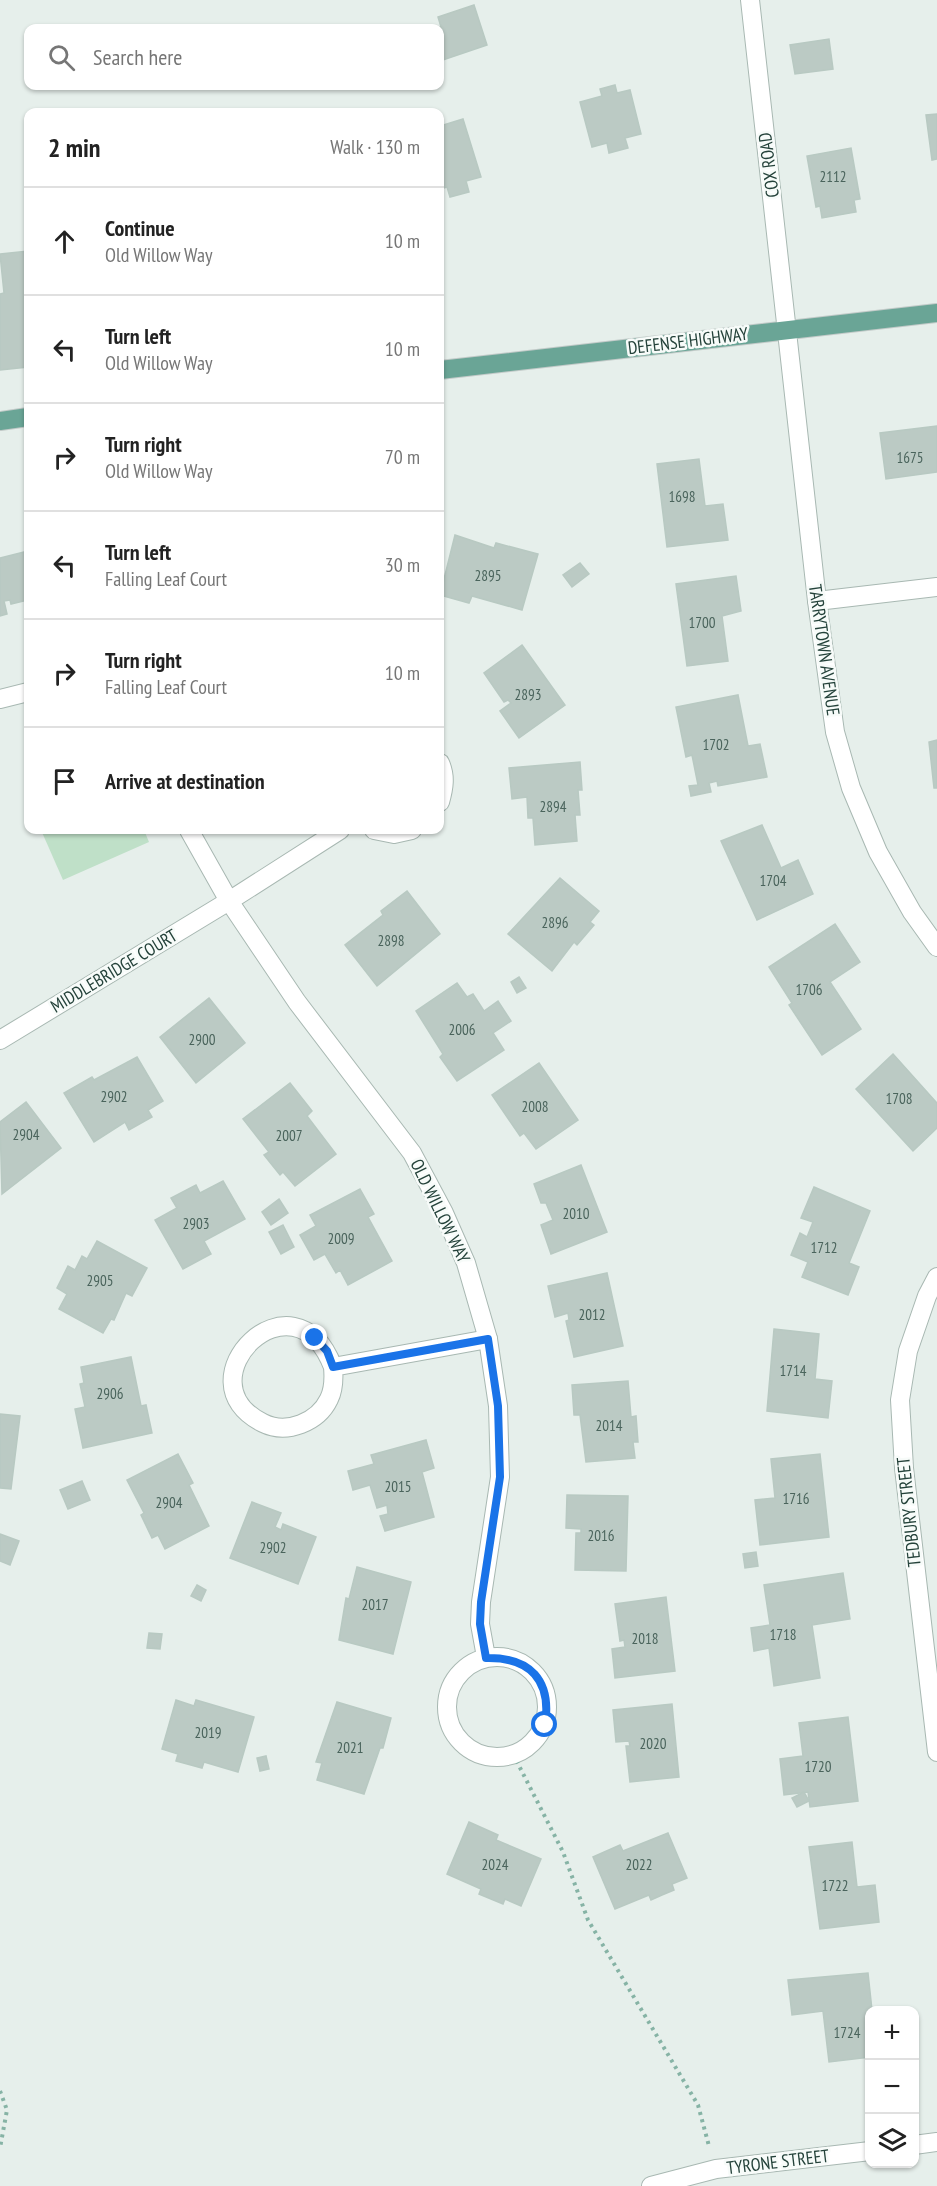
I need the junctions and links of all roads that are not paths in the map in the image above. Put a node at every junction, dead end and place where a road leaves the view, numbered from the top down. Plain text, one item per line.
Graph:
1 (750, 0) edge
2 (937, 313) edge
3 (788, 329) junction
4 (444, 370) edge
5 (24, 418) edge
6 (0, 421) edge
7 (937, 586) edge
8 (817, 601) junction
9 (24, 693) edge
10 (0, 699) edge
11 (191, 834) edge
12 (334, 834) edge
13 (229, 901) junction
14 (937, 947) edge
15 (0, 1040) edge
16 (937, 1277) edge
17 (488, 1339) junction
18 (333, 1367) junction
19 (486, 1658) junction
20 (937, 1752) edge
21 (937, 2142) edge
22 (919, 2144) edge
23 (865, 2152) edge
24 (651, 2186) edge

1 - 3 street, COX ROAD
2 - 3 main road, DEFENSE HIGHWAY
3 - 4 main road, DEFENSE HIGHWAY
3 - 8 street, TARRYTOWN AVENUE
5 - 6 main road
7 - 8 street
8 - 14 street, TARRYTOWN AVENUE
9 - 10 street
11 - 13 street, OLD WILLOW WAY
12 - 13 street, MIDDLEBRIDGE COURT
13 - 15 street, MIDDLEBRIDGE COURT
13 - 17 street, OLD WILLOW WAY
16 - 20 street, TEDBURY STREET
17 - 18 street
17 - 19 street, OLD WILLOW WAY
18 - 18 street
19 - 19 street
21 - 22 street
23 - 24 street, TYRONE STREET

